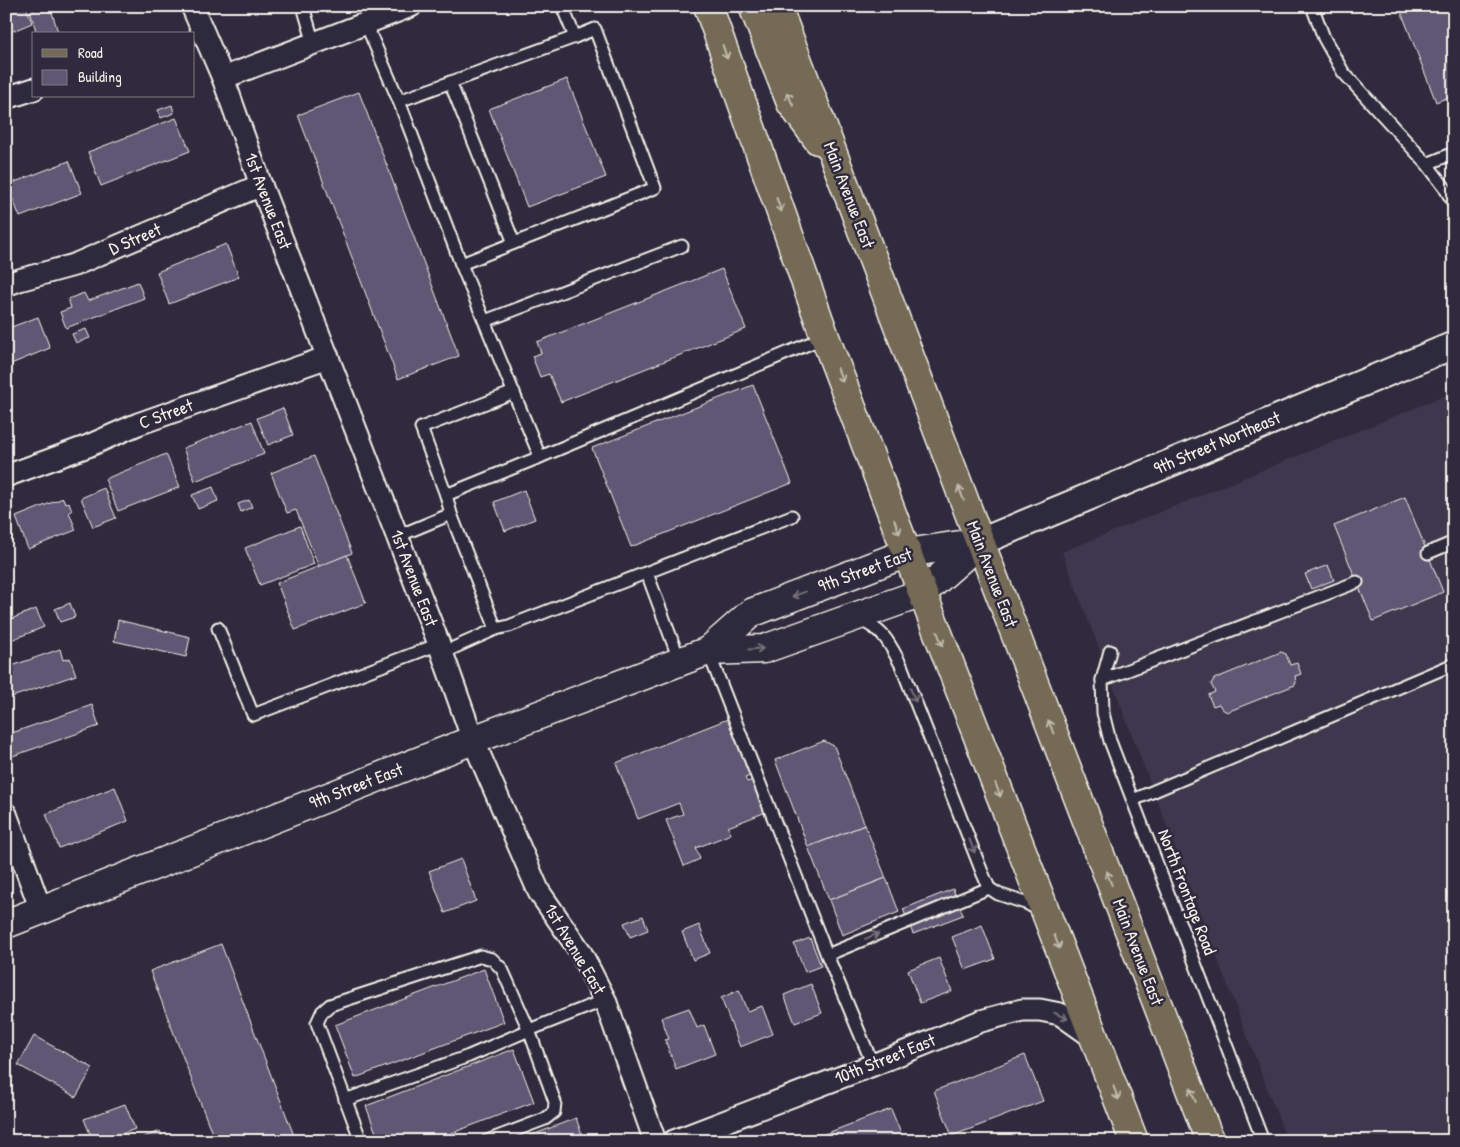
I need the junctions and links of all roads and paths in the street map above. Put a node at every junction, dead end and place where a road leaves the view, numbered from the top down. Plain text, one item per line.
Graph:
1 (192, 6) edge
2 (303, 6) edge
3 (411, 6) edge
4 (562, 6) edge
5 (708, 6) edge
6 (753, 6) edge
7 (778, 6) edge
8 (1312, 6) edge
9 (366, 24) junction
10 (193, 31) edge
11 (195, 34) edge
12 (575, 37) junction
13 (314, 44) junction
14 (222, 78) junction
15 (450, 82) junction
16 (32, 89) edge
17 (6, 98) edge
18 (398, 101) junction
19 (1454, 153) edge
20 (1427, 164) junction
21 (838, 168) junction
22 (261, 185) junction
23 (1454, 204) edge
24 (514, 243) junction
25 (682, 246) dead end
26 (461, 264) junction
27 (6, 285) edge
28 (484, 321) junction
29 (826, 337) junction
30 (1454, 345) edge
31 (328, 357) junction
32 (514, 392) junction
33 (540, 458) junction
34 (6, 476) edge
35 (446, 495) junction
36 (451, 514) junction
37 (792, 516) dead end
38 (398, 536) junction
39 (980, 542) junction
40 (1454, 542) edge
41 (907, 553) junction
42 (1428, 554) dead end
43 (647, 573) junction
44 (1357, 582) dead end
45 (922, 593) junction
46 (855, 617) junction
47 (218, 628) dead end
48 (496, 629) junction
49 (441, 649) junction
50 (708, 651) junction
51 (1110, 651) dead end
52 (680, 662) junction
53 (1454, 664) edge
54 (1102, 680) junction
55 (473, 740) junction
56 (1133, 800) junction
57 (6, 814) edge
58 (989, 888) junction
59 (41, 910) junction
60 (1046, 914) junction
61 (6, 924) edge
62 (827, 955) junction
63 (605, 1000) junction
64 (529, 1030) junction
65 (1094, 1038) junction
66 (873, 1065) junction
67 (345, 1100) junction
68 (361, 1141) edge
69 (487, 1141) edge
70 (655, 1141) edge
71 (674, 1141) edge
72 (1134, 1141) edge
73 (1210, 1141) edge
74 (1263, 1141) edge

1 - 10 street, 1st Avenue East
2 - 13 lane
3 - 9 street
4 - 12 lane
5 -> 29 main road
21 -> 6 main road
7 - 21 main road, Main Avenue East
8 - 20 lane
9 - 13 street
9 - 18 lane
11 - 14 street, 1st Avenue East
12 - 15 lane
12 - 24 lane
13 - 14 street
14 - 22 street, 1st Avenue East
15 - 18 lane
15 - 24 lane
16 - 17 street
18 - 26 lane
19 - 20 lane
20 - 23 lane
39 -> 21 main road, Main Avenue East
22 - 27 street, D Street
22 - 31 street, 1st Avenue East
24 - 26 lane
25 - 28 lane
26 - 28 lane
28 - 32 lane
29 - 33 lane
29 -> 41 main road
30 - 39 street, 9th Street Northeast
31 - 34 street, C Street
31 - 38 street, 1st Avenue East
32 - 33 lane
32 - 35 lane
33 - 35 lane
35 - 36 lane
36 - 38 lane
36 - 48 lane
37 - 43 lane
38 - 49 street, 1st Avenue East
39 - 41 main road, 9th Street East
39 - 45 main road, 9th Street East
73 -> 39 main road, Main Avenue East
40 - 42 lane
41 - 45 main road
41 -> 50 main road, 9th Street East
43 - 48 lane
43 - 52 lane
44 - 54 lane
45 - 46 main road, 9th Street East
45 -> 60 main road
50 -> 46 main road, 9th Street East
46 -> 58 lane
47 - 49 lane
48 - 49 lane
49 - 55 street, 1st Avenue East
50 - 52 main road, 9th Street East
50 - 62 lane
51 - 54 lane, North Frontage Road
52 - 55 main road, 9th Street East
53 - 56 lane
54 - 56 lane, North Frontage Road
55 - 59 main road, 9th Street East
55 - 63 street, 1st Avenue East
56 - 74 lane, North Frontage Road
57 - 59 street
58 - 60 lane
62 -> 58 lane
59 - 61 main road, 9th Street East
60 -> 65 main road
62 - 66 lane
63 - 64 lane
63 - 70 street, 1st Avenue East
64 - 67 lane
64 - 67 lane
64 - 69 lane
66 -> 65 street, 10th Street East
65 -> 72 main road
66 - 71 street, 10th Street East
67 - 68 lane

